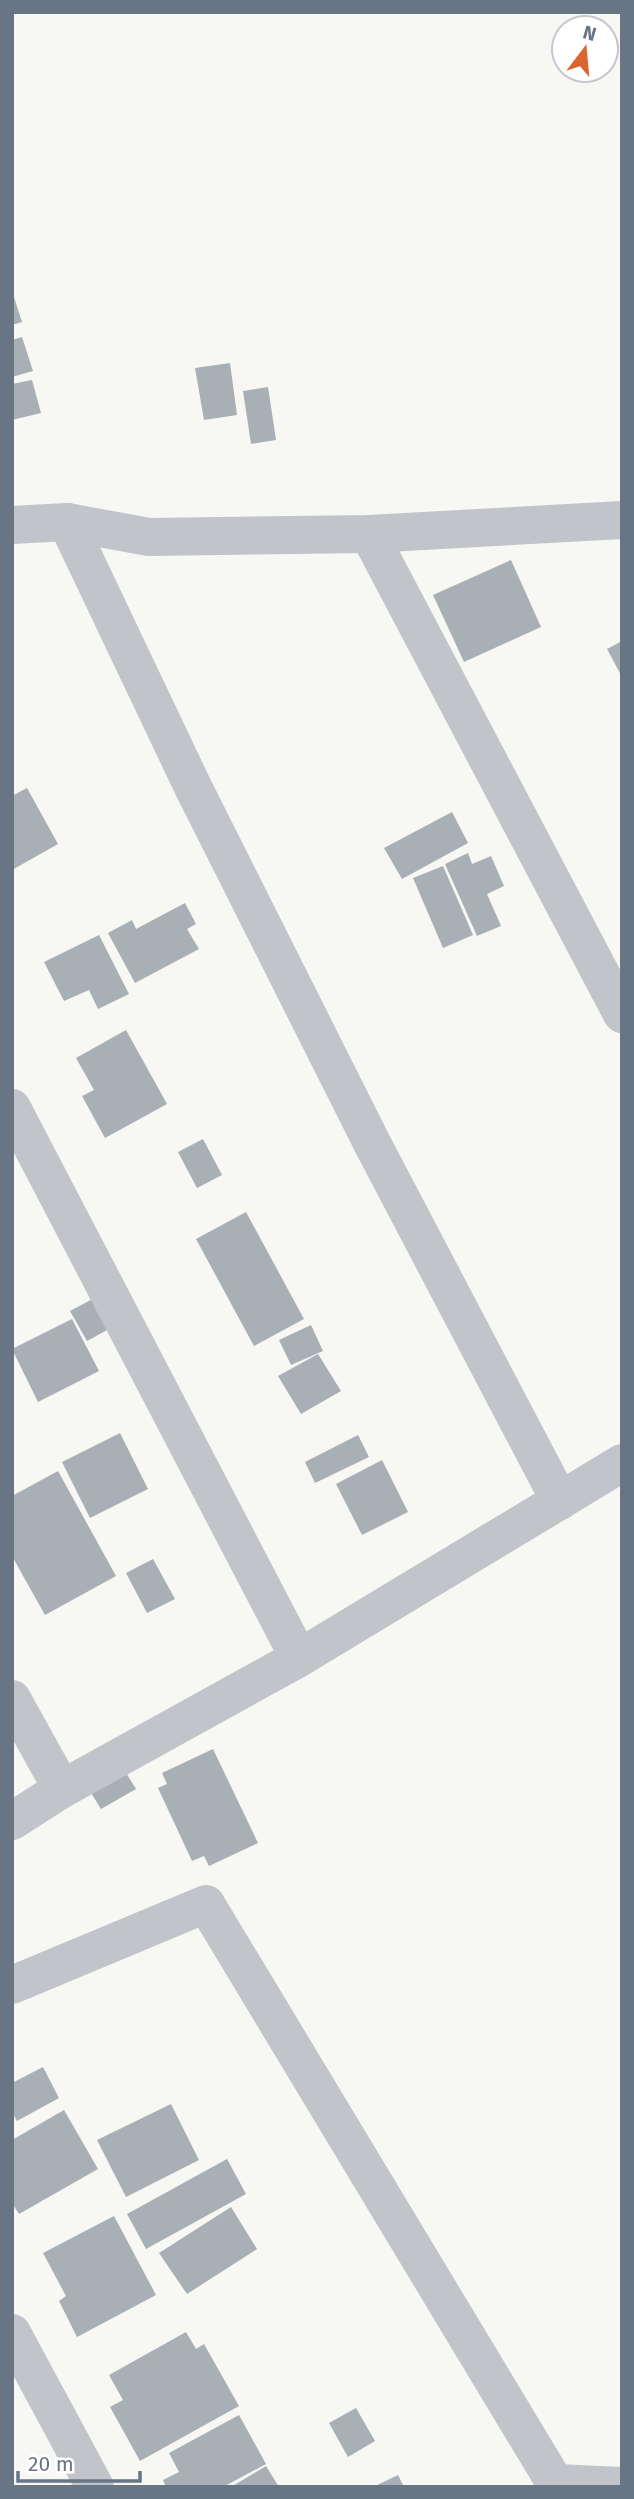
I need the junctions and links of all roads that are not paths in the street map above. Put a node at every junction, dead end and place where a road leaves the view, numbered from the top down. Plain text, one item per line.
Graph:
1 (622, 520) edge
2 (67, 522) junction
3 (12, 525) edge
4 (369, 534) junction
5 (618, 1000) edge
6 (12, 1108) edge
7 (622, 1463) edge
8 (560, 1501) junction
9 (299, 1657) junction
10 (12, 1699) edge
11 (62, 1790) junction
12 (12, 1821) edge
13 (12, 1985) edge
14 (12, 2333) edge
15 (552, 2485) edge
16 (622, 2486) edge
17 (95, 2487) edge

1 - 4 street
2 - 3 street
2 - 4 street
2 - 8 street
4 - 5 street
6 - 9 street
7 - 8 street
8 - 9 street
9 - 11 street
10 - 11 street
11 - 12 street
13 - 15 street
14 - 17 street
15 - 16 street

